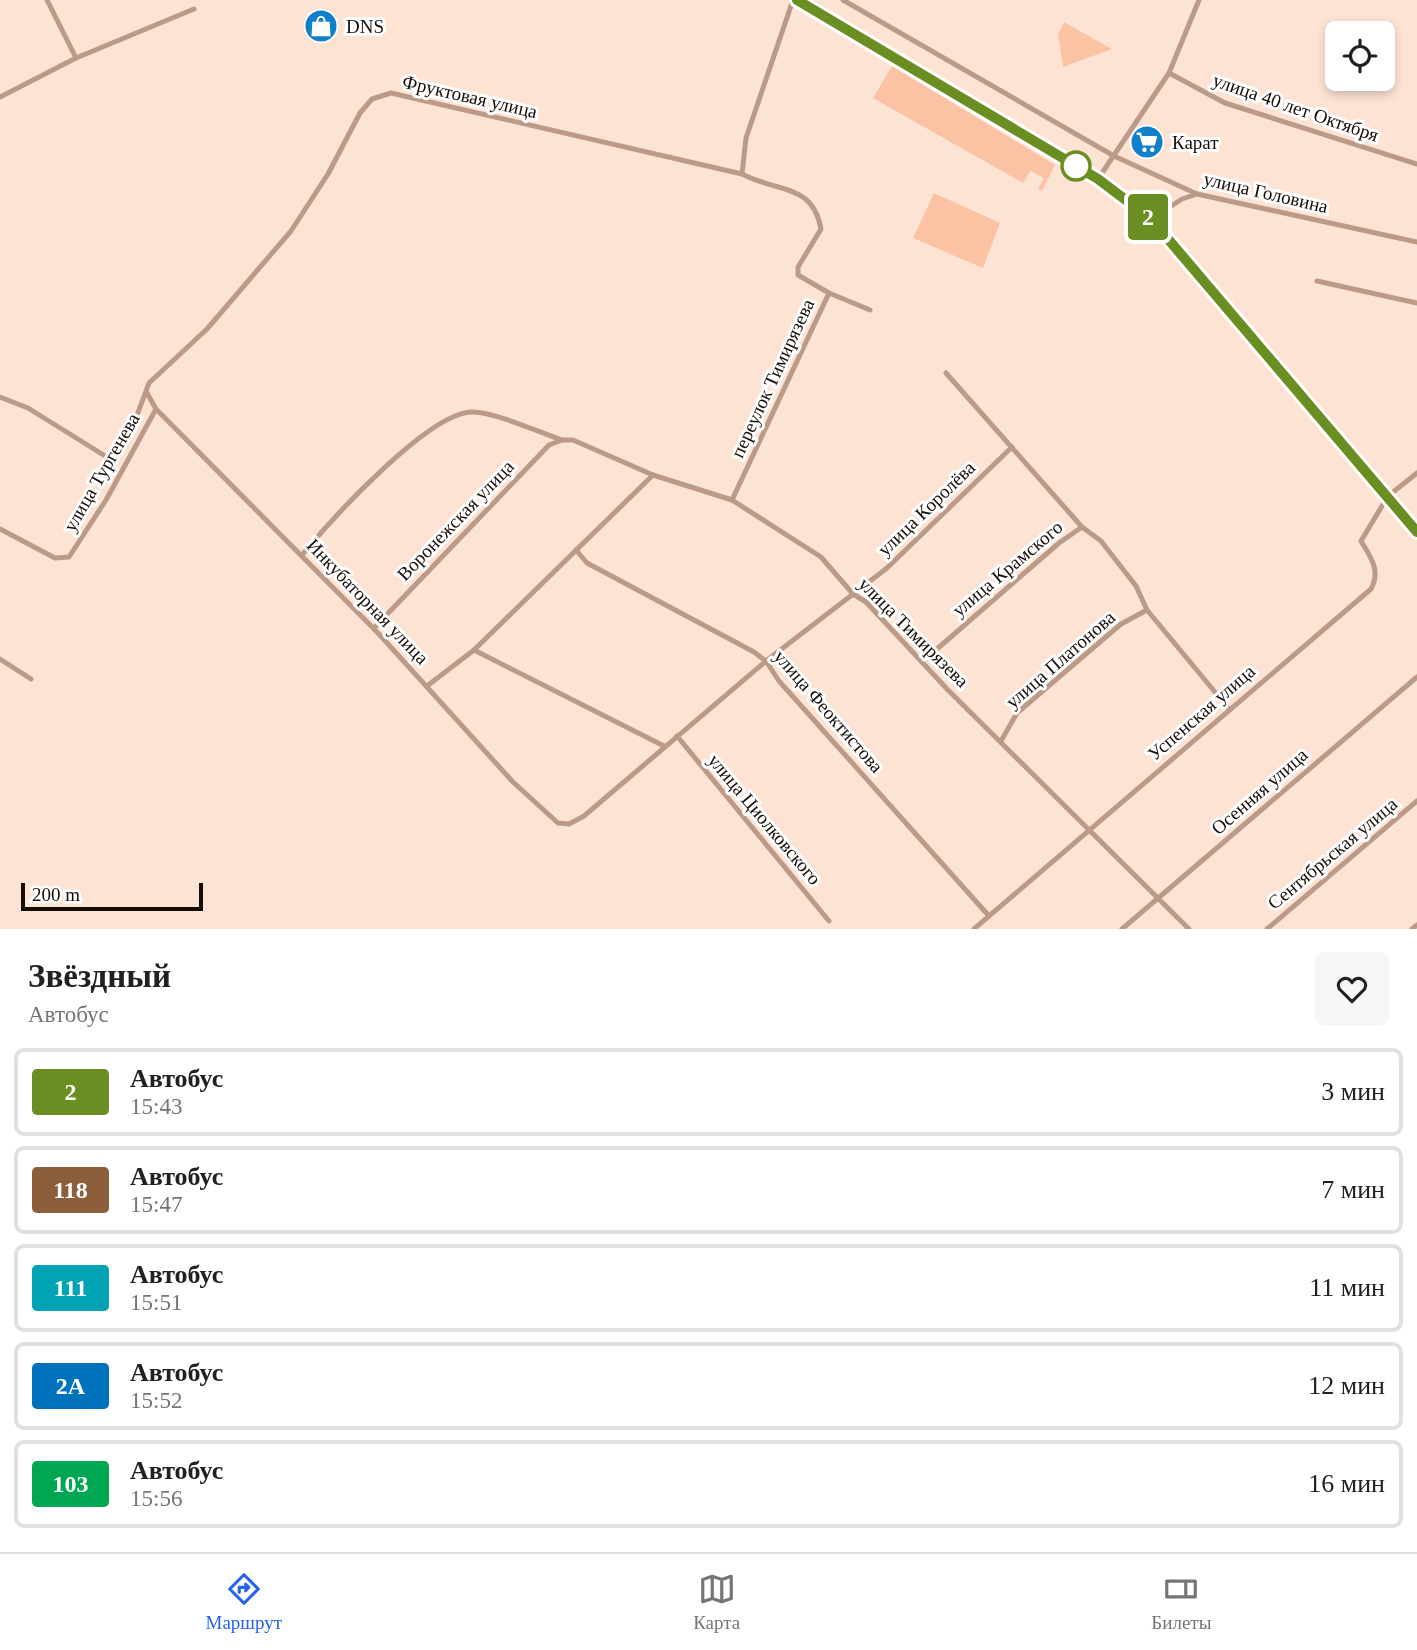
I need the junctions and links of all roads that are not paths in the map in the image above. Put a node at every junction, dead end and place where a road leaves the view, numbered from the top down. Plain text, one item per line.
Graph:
1 (47, 0) edge
2 (795, 0) edge
3 (843, 0) edge
4 (1199, 0) edge
5 (194, 9) dead end
6 (76, 58) junction
7 (1169, 73) junction
8 (0, 97) edge
9 (1114, 156) junction
10 (1417, 164) edge
11 (742, 174) junction
12 (1098, 179) junction
13 (1197, 194) junction
14 (1151, 219) junction
15 (1417, 242) edge
16 (1317, 281) dead end
17 (829, 293) junction
18 (1417, 303) edge
19 (870, 310) dead end
20 (946, 373) dead end
21 (147, 393) junction
22 (0, 397) edge
23 (156, 410) junction
24 (562, 440) junction
25 (1012, 447) junction
26 (653, 475) junction
27 (1414, 475) edge
28 (1417, 484) edge
29 (1388, 496) junction
30 (732, 500) junction
31 (1082, 527) junction
32 (0, 529) edge
33 (1417, 532) edge
34 (576, 550) junction
35 (302, 555) junction
36 (853, 594) junction
37 (1147, 610) junction
38 (374, 628) junction
39 (474, 650) junction
40 (0, 659) edge
41 (766, 661) junction
42 (922, 662) junction
43 (1417, 677) edge
44 (31, 679) dead end
45 (427, 686) junction
46 (1229, 709) junction
47 (677, 737) junction
48 (1001, 741) junction
49 (664, 746) junction
50 (1417, 801) edge
51 (569, 824) joint
52 (1090, 829) junction
53 (1158, 898) junction
54 (989, 916) junction
55 (829, 921) dead end
56 (1417, 925) edge
57 (974, 929) edge
58 (1122, 929) edge
59 (1189, 929) edge
60 (1267, 929) edge
61 (1412, 929) edge

1 - 6 street
2 - 11 street
2 - 12 main road
3 - 9 street, улица Головина
4 - 7 street
5 - 6 street
6 - 8 street
7 - 9 street
7 - 10 street, улица 40 лет Октября
9 - 12 street
9 - 13 street, улица Головина
11 - 17 street, переулок Тимирязева
11 - 21 street, Фруктовая улица
12 - 14 main road
13 - 14 street
13 - 15 street, улица Головина
14 - 29 main road
16 - 18 street
17 - 19 street
17 - 30 street, переулок Тимирязева
20 - 25 street
21 - 22 street, Фруктовая улица
21 - 23 street, Инкубаторная улица
23 - 32 street, улица Тургенева
23 - 35 street, Инкубаторная улица
24 - 26 street, улица Тимирязева
24 - 35 street, улица Тимирязева
24 - 38 street, Воронежская улица
25 - 31 street
25 - 36 street, улица Королёва
26 - 30 street, улица Тимирязева
26 - 34 street
27 - 28 street
27 - 29 street
29 - 33 main road
29 - 46 street, Успенская улица
30 - 36 street, улица Тимирязева
31 - 37 street
31 - 42 street, улица Крамского
34 - 39 street
34 - 41 street, улица Феоктистова
35 - 38 street, Инкубаторная улица
36 - 41 street, улица Королёва
36 - 42 street, улица Тимирязева
37 - 46 street
37 - 48 street, улица Платонова
38 - 45 street, Инкубаторная улица
39 - 45 street
39 - 49 street
40 - 44 street
41 - 47 street, улица Королёва
41 - 54 street, улица Феоктистова
42 - 48 street, улица Тимирязева
43 - 53 street, Осенняя улица
45 - 51 street, Инкубаторная улица
46 - 52 street, Успенская улица
47 - 49 street, улица Королёва
47 - 55 street, улица Циолковского
48 - 52 street, улица Тимирязева
49 - 51 street, улица Королёва
50 - 60 street, Сентябрьская улица
52 - 53 street, улица Тимирязева
52 - 54 street, Успенская улица
53 - 58 street, Осенняя улица
53 - 59 street, улица Тимирязева
54 - 57 street, Успенская улица
56 - 61 street

